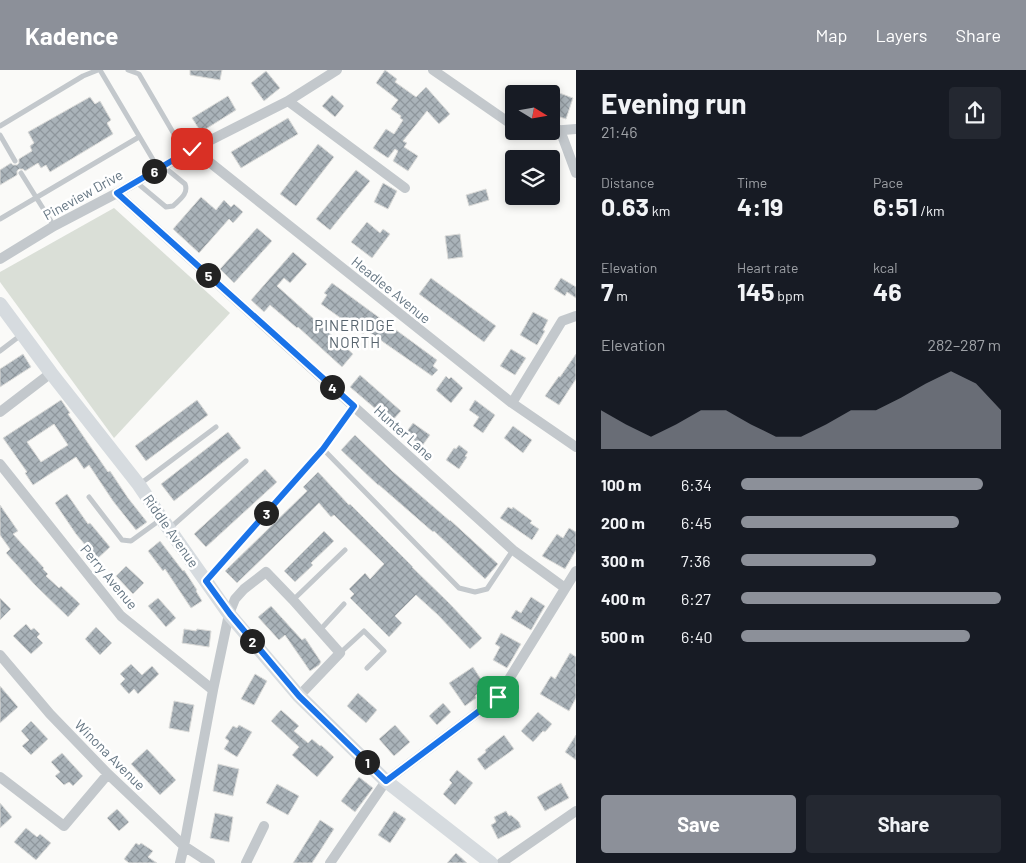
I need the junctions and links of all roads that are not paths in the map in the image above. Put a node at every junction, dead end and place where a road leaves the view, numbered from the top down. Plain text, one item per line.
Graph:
1 (99, 70) edge
2 (128, 70) edge
3 (337, 70) edge
4 (433, 70) edge
5 (288, 101) junction
6 (505, 120) edge
7 (0, 126) edge
8 (576, 129) edge
9 (560, 131) edge
10 (0, 135) edge
11 (139, 137) junction
12 (560, 139) edge
13 (189, 151) junction
14 (15, 161) dead end
15 (160, 167) junction
16 (21, 173) dead end
17 (576, 173) edge
18 (136, 182) junction
19 (405, 188) dead end
20 (117, 193) junction
21 (36, 198) junction
22 (0, 219) edge
23 (54, 226) junction
24 (0, 259) edge
25 (0, 304) edge
26 (576, 316) edge
27 (22, 334) junction
28 (0, 351) edge
29 (51, 372) junction
30 (512, 403) junction
31 (354, 406) junction
32 (0, 412) edge
33 (216, 427) dead end
34 (576, 447) edge
35 (323, 449) junction
36 (246, 461) dead end
37 (0, 464) edge
38 (139, 484) junction
39 (90, 496) dead end
40 (166, 524) junction
41 (346, 550) dead end
42 (513, 550) junction
43 (576, 571) edge
44 (206, 581) junction
45 (565, 588) junction
46 (293, 600) junction
47 (344, 604) dead end
48 (230, 614) junction
49 (319, 630) junction
50 (340, 653) junction
51 (0, 655) edge
52 (368, 668) dead end
53 (213, 690) junction
54 (299, 696) junction
55 (108, 774) junction
56 (0, 778) edge
57 (386, 781) junction
58 (576, 810) edge
59 (264, 826) dead end
60 (184, 846) junction
61 (180, 863) edge
62 (210, 863) edge
63 (246, 863) edge
64 (330, 863) edge
65 (492, 863) edge
66 (501, 863) edge

1 - 7 lane
1 - 11 lane
2 - 13 lane
3 - 5 street, Pineview Drive
4 - 6 street
5 - 13 street, Pineview Drive
5 - 19 street
8 - 9 street
10 - 14 lane
11 - 15 lane
11 - 21 lane
12 - 17 street
13 - 15 street, Pineview Drive
13 - 30 street, Headlee Avenue
15 - 18 street, Pineview Drive
15 - 18 lane
16 - 21 lane
18 - 20 street, Pineview Drive
20 - 23 street, Pineview Drive
20 - 31 street, Hunter Lane
21 - 22 lane
21 - 23 lane
23 - 24 street, Pineview Drive
25 - 27 street, Riddle Avenue
26 - 30 street
27 - 28 lane
27 - 29 street, Riddle Avenue
29 - 32 street
29 - 38 street, Riddle Avenue
30 - 34 street, Headlee Avenue
31 - 35 lane
31 - 42 street, Hunter Lane
33 - 38 lane
35 - 42 lane
35 - 44 lane
36 - 40 lane
37 - 53 street, Perry Avenue
38 - 40 street, Riddle Avenue
39 - 40 lane
40 - 44 street, Riddle Avenue
41 - 46 lane
42 - 45 street, Hunter Lane
43 - 45 street
44 - 48 street, Riddle Avenue
45 - 57 street
46 - 48 street
46 - 49 street
47 - 49 lane
48 - 53 street
48 - 54 street, Riddle Avenue
49 - 50 street
50 - 52 lane
50 - 54 street
51 - 55 street, Winona Avenue
53 - 60 street
54 - 57 street, Riddle Avenue
55 - 56 street
55 - 60 street, Winona Avenue
57 - 64 street
57 - 65 street, Riddle Avenue
58 - 66 street
59 - 63 street
60 - 61 street
60 - 62 street, Winona Avenue

